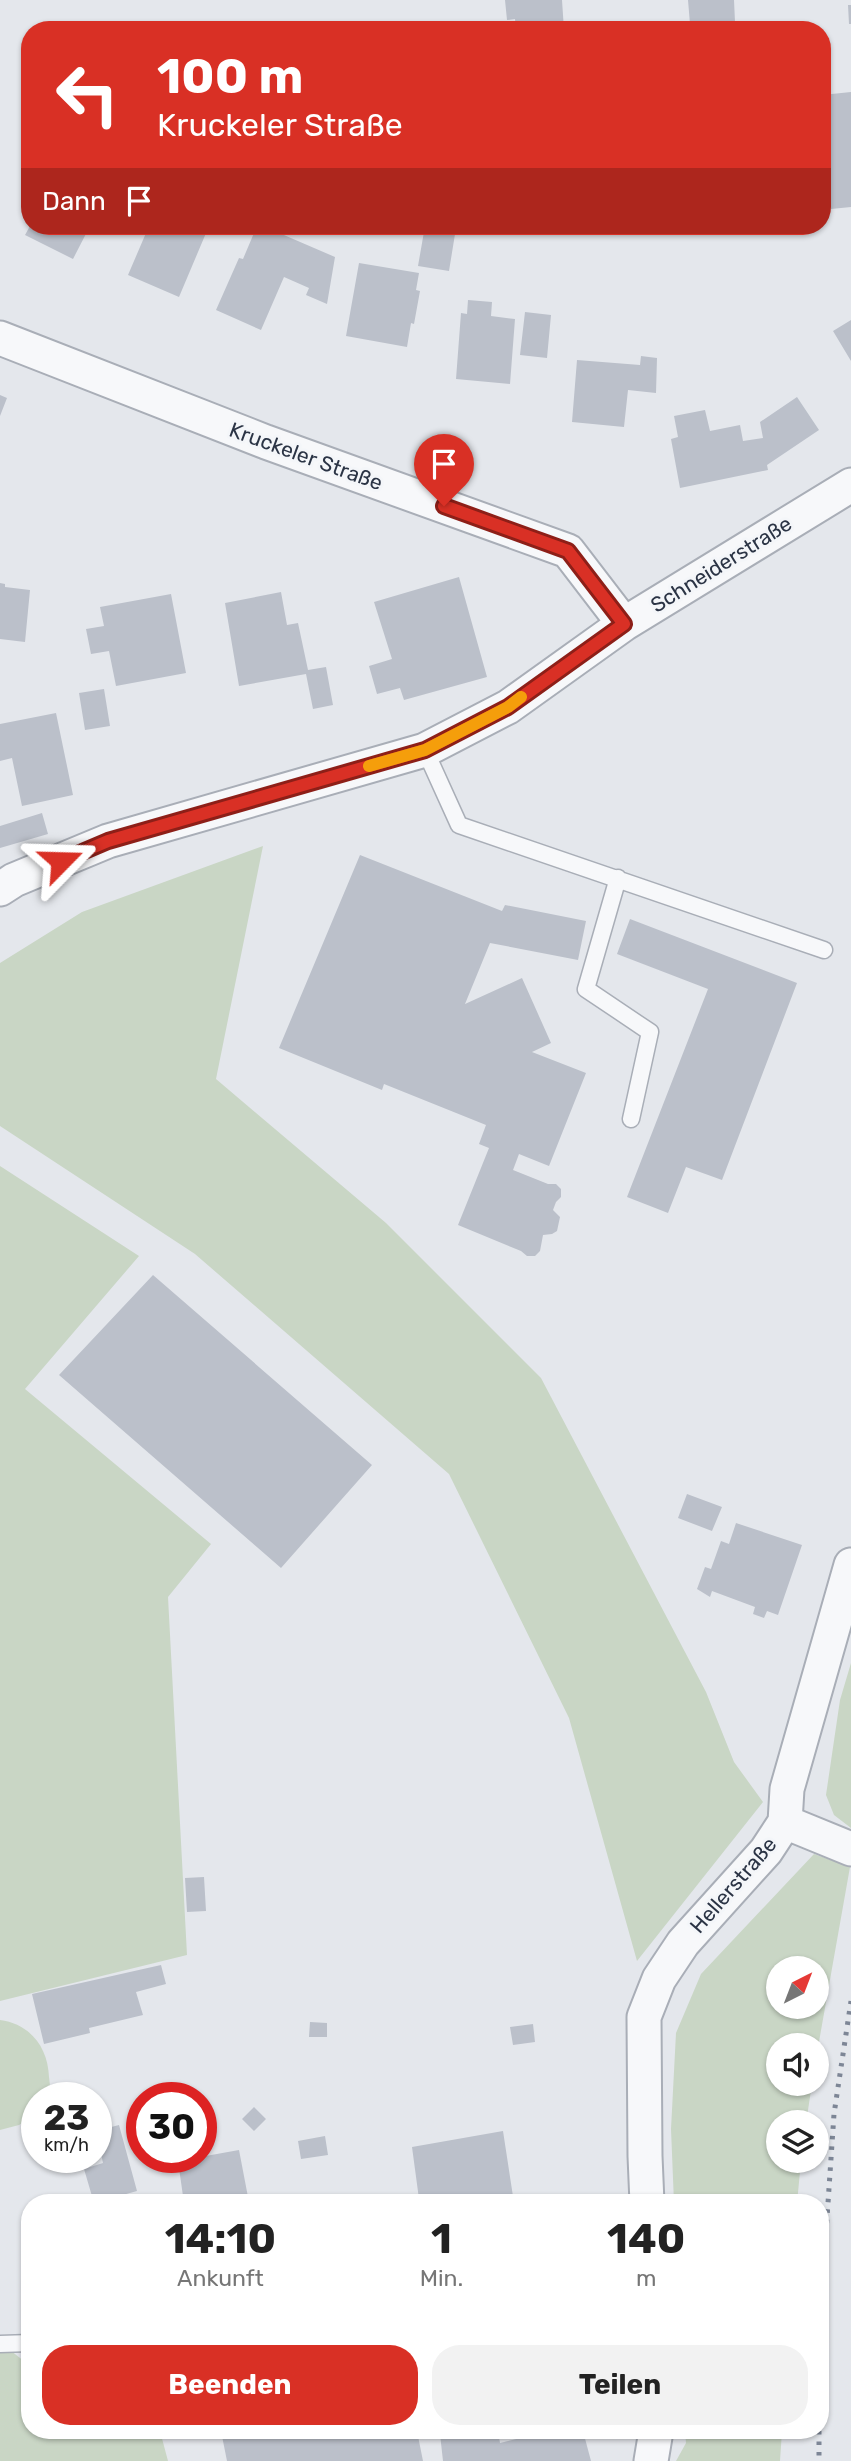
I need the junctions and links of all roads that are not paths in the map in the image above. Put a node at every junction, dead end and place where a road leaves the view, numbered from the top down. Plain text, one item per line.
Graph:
1 (0, 338) edge
2 (851, 485) edge
3 (624, 624) junction
4 (425, 750) junction
5 (618, 878) junction
6 (7, 885) edge
7 (824, 950) dead end
8 (631, 1119) dead end
9 (851, 1565) edge
10 (785, 1822) junction
11 (851, 1849) edge
12 (647, 2194) edge
13 (21, 2343) edge
14 (0, 2344) edge
15 (655, 2439) edge
16 (651, 2461) edge

1 - 3 street, Kruckeler Straße
2 - 3 street, Schneiderstraße
3 - 4 street, Schneiderstraße
4 - 5 lane
4 - 6 street, Schneiderstraße
5 - 7 lane
5 - 8 lane
9 - 10 street, Hellerstraße
10 - 11 street
10 - 12 street, Hellerstraße
13 - 14 lane
15 - 16 street

